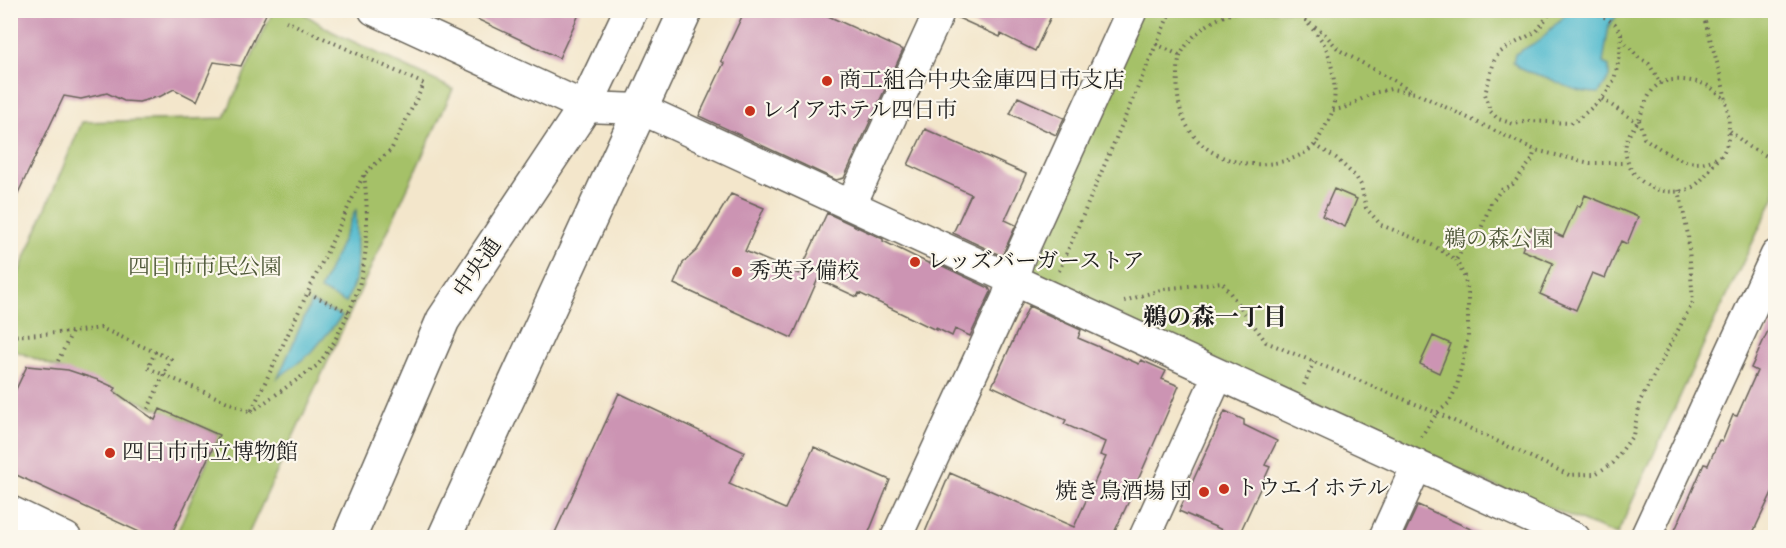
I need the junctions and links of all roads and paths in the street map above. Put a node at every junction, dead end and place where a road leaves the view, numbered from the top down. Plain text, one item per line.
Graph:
1 (631, 10) edge
2 (686, 10) edge
3 (940, 10) edge
4 (1132, 10) edge
5 (1171, 10) edge
6 (1247, 10) edge
7 (1544, 10) edge
8 (1552, 10) edge
9 (1593, 10) edge
10 (1701, 10) edge
11 (1291, 11) edge
12 (390, 14) edge
13 (1548, 15) junction
14 (286, 21) dead end
15 (1307, 22) junction
16 (1621, 38) junction
17 (1156, 44) junction
18 (1180, 56) junction
19 (1661, 84) junction
20 (1416, 93) junction
21 (1602, 99) junction
22 (1726, 100) junction
23 (585, 107) junction
24 (641, 109) junction
25 (1333, 110) junction
26 (1638, 120) junction
27 (1730, 130) junction
28 (1315, 145) junction
29 (1535, 150) junction
30 (1723, 154) junction
31 (1776, 161) edge
32 (1626, 163) junction
33 (364, 174) junction
34 (1679, 190) junction
35 (851, 205) junction
36 (1776, 255) edge
37 (1456, 260) junction
38 (1013, 280) junction
39 (1055, 280) dead end
40 (308, 293) junction
41 (349, 312) junction
42 (1106, 323) junction
43 (72, 332) junction
44 (10, 336) edge
45 (155, 352) junction
46 (58, 361) dead end
47 (164, 375) junction
48 (1218, 375) junction
49 (148, 409) dead end
50 (251, 412) junction
51 (1437, 414) junction
52 (1412, 463) junction
53 (10, 512) edge
54 (66, 537) edge
55 (349, 537) edge
56 (444, 537) edge
57 (896, 537) edge
58 (1144, 537) edge
59 (1384, 537) edge
60 (1575, 537) edge
61 (1645, 537) edge

1 - 23 street, 中央通
2 - 24 street
3 - 35 street
4 - 38 street
5 - 17 path
6 - 18 path
7 - 13 path
8 - 13 path
9 - 16 path
10 - 22 path
11 - 15 path
12 - 23 street
13 - 21 path
14 - 33 path
15 - 20 path
15 - 25 path
16 - 19 path
16 - 21 path
17 - 18 path
17 - 39 path
18 - 28 path
19 - 22 path
19 - 26 path
20 - 25 path
20 - 29 path
21 - 26 path
22 - 27 path
23 - 24 street
23 - 55 street, 中央通
24 - 35 street
24 - 56 street
25 - 28 path
26 - 30 path
26 - 32 path
27 - 30 path
27 - 31 path
28 - 37 path
29 - 32 path
29 - 37 path
30 - 34 path
32 - 34 path
33 - 40 path
33 - 41 path
34 - 51 path
35 - 38 street
36 - 61 street
37 - 51 path
38 - 42 street
38 - 57 street
40 - 41 path
40 - 50 path
41 - 50 path
42 - 48 street
42 - 51 path
43 - 44 path
43 - 45 path
43 - 46 path
45 - 47 path
45 - 47 path
47 - 49 path
47 - 50 path
48 - 52 street
48 - 58 street
51 - 52 path
52 - 59 street
52 - 60 street
53 - 54 street

